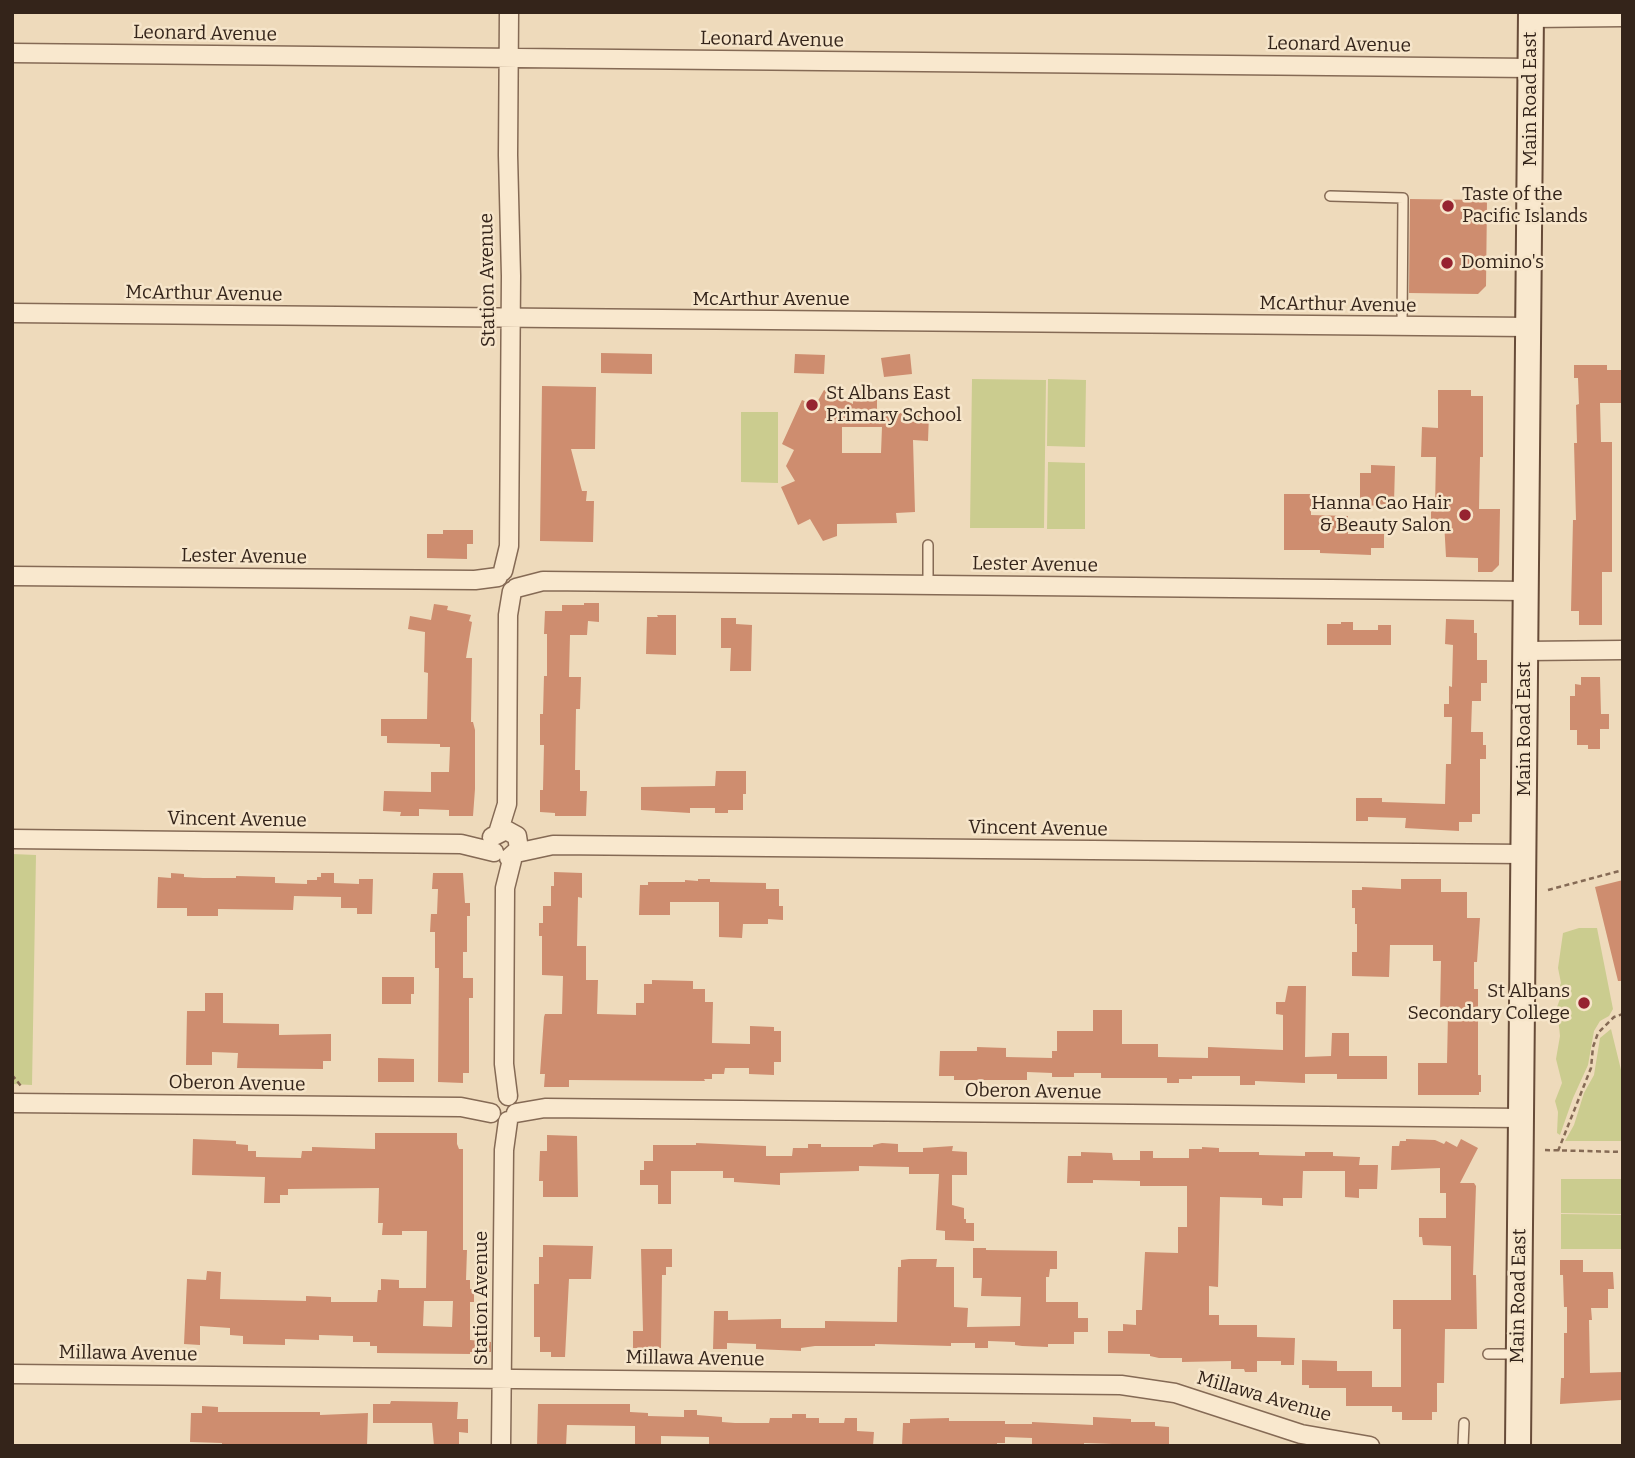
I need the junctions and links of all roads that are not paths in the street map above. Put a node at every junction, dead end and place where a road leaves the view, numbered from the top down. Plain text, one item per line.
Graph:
1 (509, 12) edge
2 (1531, 15) edge
3 (1623, 17) edge
4 (12, 53) edge
5 (509, 58) junction
6 (1531, 68) junction
7 (1330, 196) dead end
8 (12, 313) edge
9 (511, 318) junction
10 (1402, 326) junction
11 (1529, 327) junction
12 (929, 545) dead end
13 (12, 576) edge
14 (508, 581) junction
15 (928, 585) junction
16 (1527, 591) junction
17 (1623, 650) edge
18 (1525, 651) junction
19 (12, 839) edge
20 (506, 845) junction
21 (1523, 854) junction
22 (12, 1103) edge
23 (504, 1108) junction
24 (1520, 1118) junction
25 (1488, 1354) dead end
26 (1519, 1354) junction
27 (12, 1374) edge
28 (502, 1378) junction
29 (1464, 1423) dead end
30 (501, 1446) edge
31 (1370, 1446) edge
32 (1463, 1446) edge
33 (1518, 1446) edge

1 - 5 street, Station Avenue
2 - 3 street
2 - 6 main road, Main Road East
4 - 5 street, Leonard Avenue
5 - 6 street, Leonard Avenue
5 - 9 street, Station Avenue
6 - 11 main road, Main Road East
7 - 10 lane
8 - 9 street, McArthur Avenue
9 - 10 street, McArthur Avenue
9 - 14 street, Station Avenue
10 - 11 street, McArthur Avenue
11 - 16 main road, Main Road East
12 - 15 lane
13 - 14 street, Lester Avenue
14 - 15 street, Lester Avenue
14 - 20 street, Station Avenue
15 - 16 street, Lester Avenue
16 - 18 main road, Main Road East
17 - 18 street
18 - 21 main road, Main Road East
19 - 20 street, Vincent Avenue
20 - 21 street, Vincent Avenue
20 - 23 street, Station Avenue
21 - 24 main road, Main Road East
22 - 23 street, Oberon Avenue
23 - 24 street, Oberon Avenue
23 - 28 street, Station Avenue
24 - 26 main road, Main Road East
25 - 26 lane
26 - 33 main road, Main Road East
27 - 28 street, Millawa Avenue
28 - 30 street, Station Avenue
28 - 31 street, Millawa Avenue
29 - 32 lane

